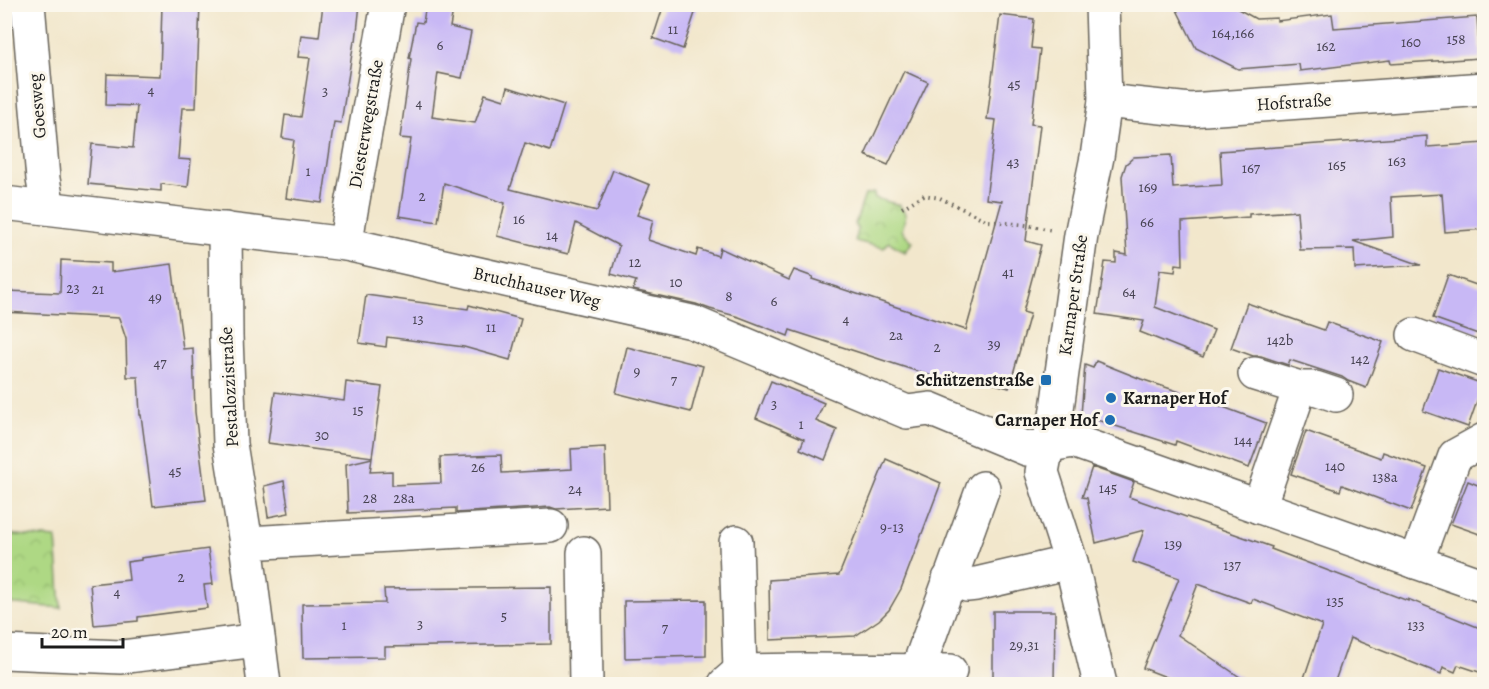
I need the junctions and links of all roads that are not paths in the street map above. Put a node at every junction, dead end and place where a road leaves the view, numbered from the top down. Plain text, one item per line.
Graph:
1 (28, 4) edge
2 (388, 4) edge
3 (1102, 4) edge
4 (1485, 89) edge
5 (1105, 101) junction
6 (4, 203) edge
7 (48, 208) junction
8 (225, 229) junction
9 (346, 244) junction
10 (1414, 335) dead end
11 (1485, 362) edge
12 (1255, 374) dead end
13 (1300, 388) junction
14 (1336, 395) dead end
15 (1485, 440) edge
16 (1047, 446) junction
17 (983, 488) dead end
18 (1259, 507) junction
19 (551, 526) dead end
20 (246, 543) junction
21 (736, 543) dead end
22 (584, 553) dead end
23 (1071, 562) junction
24 (1416, 562) junction
25 (950, 579) junction
26 (1485, 586) edge
27 (258, 640) junction
28 (4, 652) edge
29 (917, 671) junction
30 (950, 671) dead end
31 (733, 678) edge
32 (264, 684) edge
33 (586, 684) edge
34 (1100, 684) edge

1 - 7 street, Goesweg
2 - 9 street, Diesterwegstraße
3 - 5 street, Karnaper Straße
4 - 5 street, Hofstraße
5 - 16 street, Karnaper Straße
6 - 7 street, Bruchhauser Weg
7 - 8 street, Bruchhauser Weg
8 - 9 street, Bruchhauser Weg
8 - 20 street, Pestalozzistraße
9 - 16 street, Bruchhauser Weg
10 - 11 street
12 - 13 street
13 - 14 street
13 - 18 street
15 - 24 street
16 - 18 street
16 - 23 street, Karnaper Straße
17 - 25 street
18 - 24 street
19 - 20 street
20 - 27 street, Pestalozzistraße
21 - 31 street
22 - 33 street
23 - 25 street
23 - 34 street, Karnaper Straße
24 - 26 street
25 - 29 street
27 - 28 street
27 - 32 street, Pestalozzistraße
29 - 30 street
29 - 31 street

